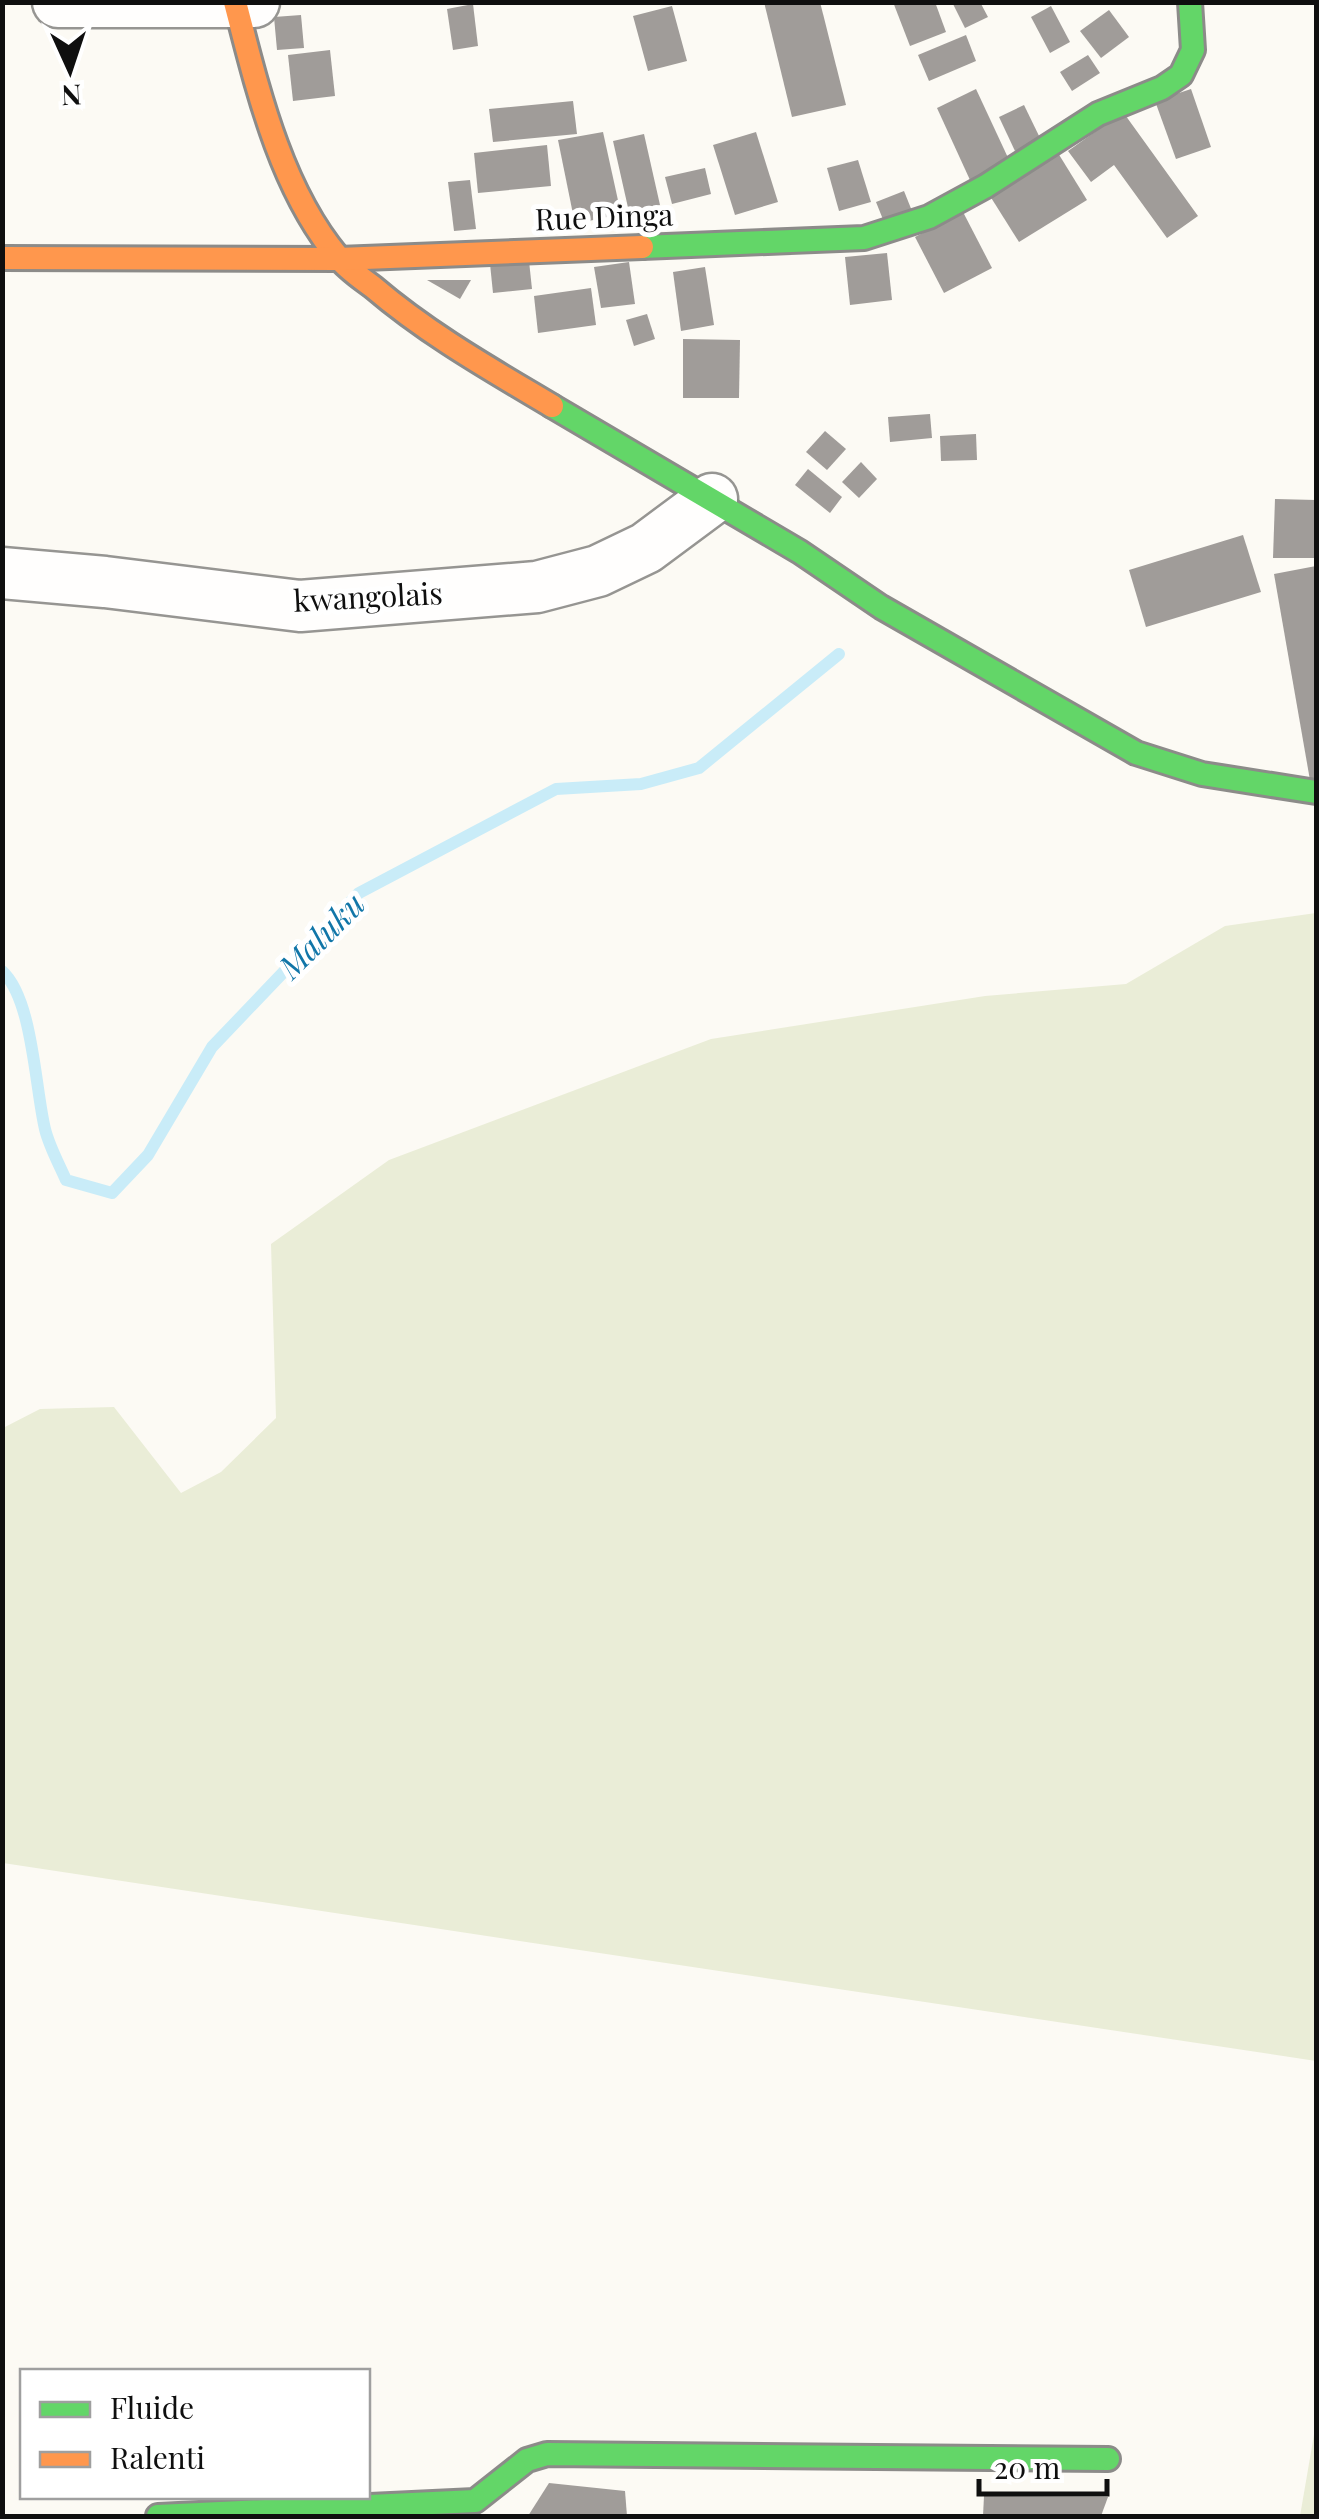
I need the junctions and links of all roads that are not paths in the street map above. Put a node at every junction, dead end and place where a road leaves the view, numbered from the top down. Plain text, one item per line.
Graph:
1 (58, 2) edge
2 (1190, 2) edge
3 (241, 3) edge
4 (2, 258) edge
5 (339, 259) junction
6 (712, 498) junction
7 (2, 573) edge
8 (1316, 792) edge
9 (1108, 2459) dead end
10 (158, 2516) edge

1 - 3 street
2 - 5 street, Rue Dinga
3 - 5 street
4 - 5 street, Rue Dinga
5 - 6 street
6 - 7 street, kwangolais
6 - 8 street
9 - 10 street

